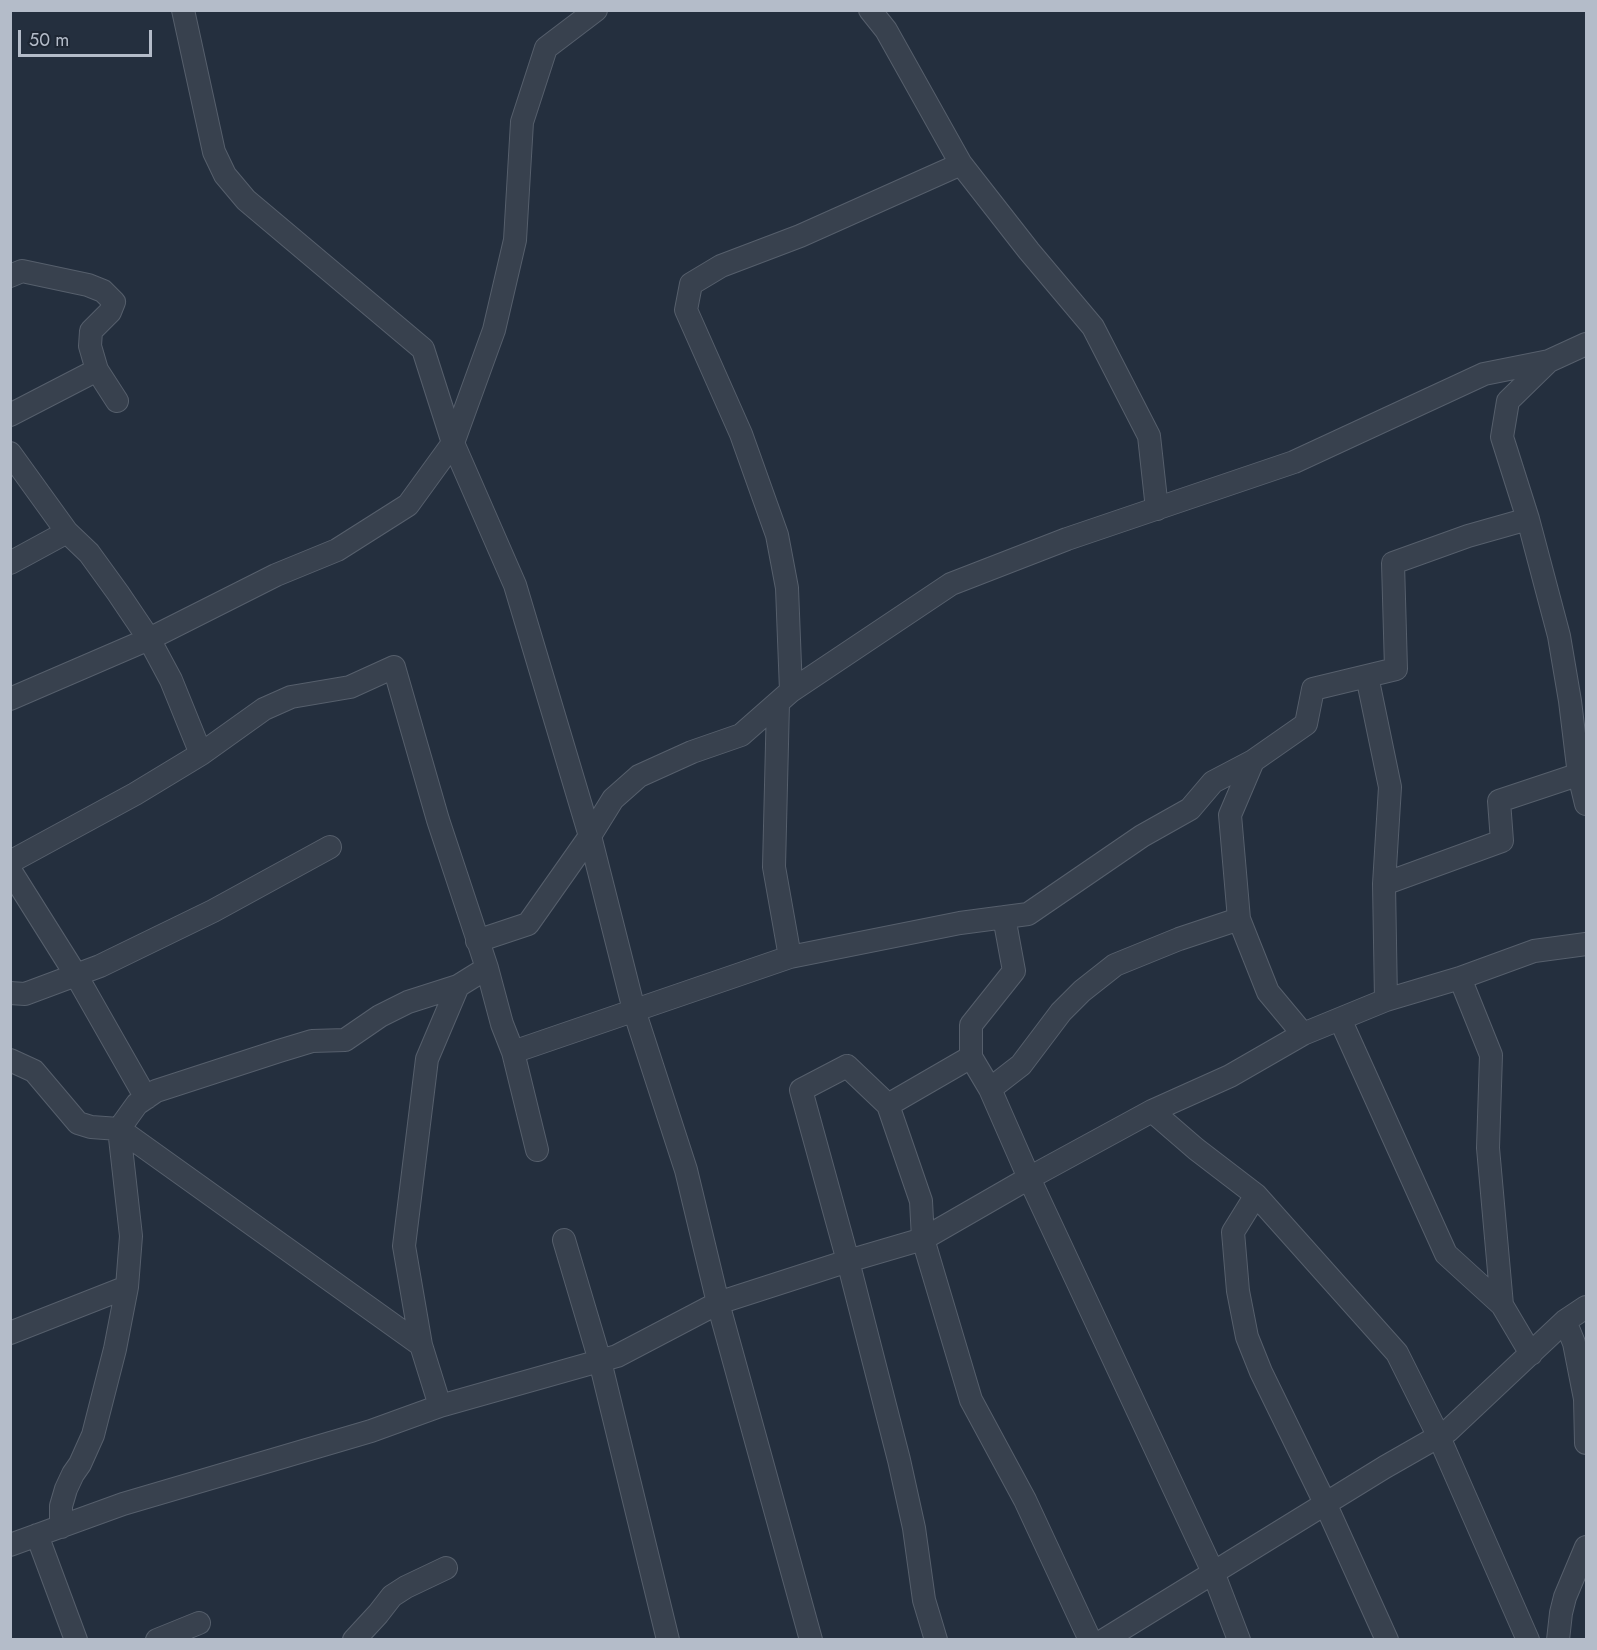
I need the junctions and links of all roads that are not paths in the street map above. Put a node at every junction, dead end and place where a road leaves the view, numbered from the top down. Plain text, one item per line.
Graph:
1 (183, 10) edge
2 (596, 10) edge
3 (870, 10) edge
4 (961, 164) junction
5 (10, 276) edge
6 (1587, 344) edge
7 (1549, 361) junction
8 (97, 370) junction
9 (117, 401) dead end
10 (10, 415) edge
11 (453, 443) junction
12 (10, 453) edge
13 (1157, 509) junction
14 (1528, 519) junction
15 (67, 532) junction
16 (10, 563) edge
17 (149, 639) junction
18 (1367, 676) junction
19 (784, 697) junction
20 (10, 699) edge
21 (201, 754) junction
22 (1252, 761) junction
23 (1583, 773) edge
24 (1587, 804) edge
25 (591, 836) junction
26 (330, 847) dead end
27 (10, 861) edge
28 (10, 870) edge
29 (1384, 884) junction
30 (1004, 917) junction
31 (1239, 919) junction
32 (477, 941) junction
33 (1587, 944) edge
34 (790, 957) junction
35 (487, 968) junction
36 (76, 975) junction
37 (1460, 978) junction
38 (458, 987) junction
39 (10, 993) edge
40 (1386, 1000) junction
41 (634, 1010) junction
42 (1340, 1019) junction
43 (1303, 1035) junction
44 (513, 1052) junction
45 (970, 1057) junction
46 (10, 1060) edge
47 (990, 1089) junction
48 (146, 1098) junction
49 (888, 1105) junction
50 (1152, 1110) junction
51 (119, 1129) junction
52 (537, 1150) dead end
53 (1029, 1178) junction
54 (1256, 1195) junction
55 (923, 1239) junction
56 (564, 1240) dead end
57 (848, 1261) junction
58 (128, 1287) junction
59 (718, 1304) junction
60 (1502, 1305) junction
61 (1587, 1307) edge
62 (1566, 1321) junction
63 (10, 1333) edge
64 (421, 1345) junction
65 (1530, 1354) junction
66 (600, 1361) junction
67 (1586, 1400) edge
68 (440, 1407) junction
69 (1439, 1437) junction
70 (1587, 1443) edge
71 (1325, 1503) junction
72 (61, 1527) junction
73 (37, 1535) junction
74 (10, 1545) edge
75 (1585, 1555) edge
76 (446, 1568) dead end
77 (1213, 1572) junction
78 (199, 1623) dead end
79 (76, 1640) edge
80 (158, 1640) edge
81 (354, 1640) edge
82 (668, 1640) edge
83 (811, 1640) edge
84 (936, 1640) edge
85 (1090, 1640) edge
86 (1104, 1640) edge
87 (1239, 1640) edge
88 (1387, 1640) edge
89 (1528, 1640) edge
90 (1558, 1640) edge

1 - 11 street
2 - 11 street
3 - 4 street
4 - 13 street
4 - 19 street
5 - 8 street
6 - 7 street
7 - 13 street
7 - 14 street
8 - 9 street
8 - 10 street
11 - 17 street
11 - 25 street
12 - 15 street
13 - 19 street
14 - 18 street
14 - 23 street
15 - 16 street
15 - 17 street
17 - 20 street
17 - 21 street
18 - 22 street
18 - 29 street
19 - 25 street
19 - 34 street
21 - 27 street
21 - 32 street
22 - 30 street
22 - 31 street
23 - 24 street
23 - 29 street
25 - 32 street
25 - 41 street
26 - 36 street
28 - 36 street
29 - 40 street
30 - 34 street
30 - 45 street
31 - 43 street
31 - 47 street
32 - 35 street
33 - 37 street
34 - 41 street
35 - 38 street
35 - 44 street
36 - 39 street
36 - 48 street
37 - 40 street
37 - 60 street
38 - 48 street
38 - 64 street
40 - 42 street
41 - 44 street
41 - 59 street
42 - 43 street
42 - 60 street
43 - 50 street
44 - 52 street
45 - 47 street
45 - 49 street
46 - 51 street
47 - 53 street
48 - 51 street
49 - 55 street
49 - 57 street
50 - 53 street
50 - 54 street
51 - 58 street
51 - 64 street
53 - 55 street
53 - 77 street
54 - 69 street
54 - 71 street
55 - 57 street
55 - 85 street
56 - 66 street
57 - 59 street
57 - 84 street
58 - 63 street
58 - 72 street
59 - 66 street
59 - 83 street
60 - 65 street
61 - 62 street
62 - 65 street
62 - 67 street
64 - 68 street
65 - 69 street
66 - 68 street
66 - 82 street
67 - 70 street
68 - 72 street
69 - 71 street
69 - 89 street
71 - 77 street
71 - 88 street
72 - 73 street
73 - 74 street
73 - 79 street
75 - 90 street
76 - 81 street
77 - 86 street
77 - 87 street
78 - 80 street

